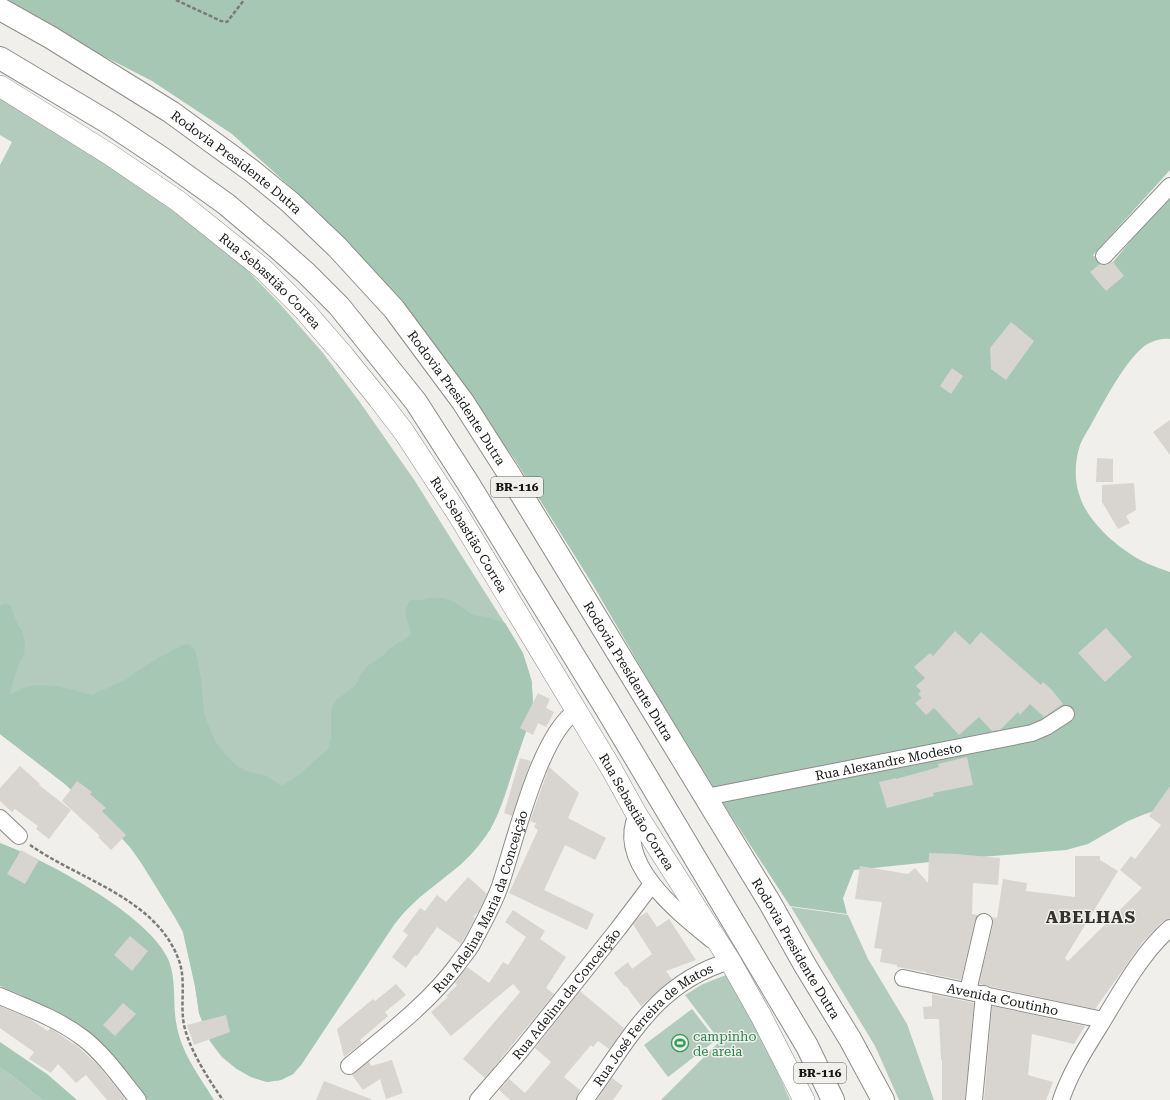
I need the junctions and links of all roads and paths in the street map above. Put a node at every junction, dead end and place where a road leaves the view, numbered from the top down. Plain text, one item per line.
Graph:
1 (176, 0) edge
2 (244, 0) edge
3 (0, 9) edge
4 (0, 58) edge
5 (0, 86) edge
6 (1170, 186) edge
7 (1104, 256) dead end
8 (576, 711) junction
9 (1066, 714) dead end
10 (706, 797) junction
11 (637, 815) junction
12 (0, 818) edge
13 (19, 836) joint
14 (652, 884) junction
15 (984, 922) dead end
16 (1170, 928) edge
17 (725, 954) junction
18 (806, 967) junction
19 (903, 978) dead end
20 (968, 991) junction
21 (984, 994) junction
22 (0, 996) edge
23 (1103, 1020) junction
24 (349, 1066) dead end
25 (138, 1100) edge
26 (223, 1100) edge
27 (478, 1100) edge
28 (585, 1100) edge
29 (804, 1100) edge
30 (834, 1100) edge
31 (883, 1100) edge
32 (891, 1100) edge
33 (974, 1100) edge
34 (1061, 1100) edge

1 - 2 path
3 - 10 highway, Rodovia Presidente Dutra / BR-116
4 - 30 highway, BR-116
5 - 8 main road, Rua Sebastião Correa
6 - 7 street
8 - 11 main road, Rua Sebastião Correa
8 - 24 street, Rua Adelina Maria da Conceição
9 - 10 street, Rua Alexandre Modesto
10 - 18 highway, Rodovia Presidente Dutra / BR-116
11 - 14 street
11 - 17 main road, Rua Sebastião Correa
12 - 13 street
13 - 26 path
14 - 17 street
14 - 27 street, Rua Adelina da Conceição
15 - 20 street
16 - 23 street
17 - 28 street, Rua José Ferreira de Matos
17 - 29 main road, Rua Sebastião Correa
18 - 31 highway, Rodovia Presidente Dutra / BR-116
18 - 32 highway
19 - 20 street, Avenida Coutinho
20 - 21 street, Avenida Coutinho
21 - 23 street, Avenida Coutinho
21 - 33 street
22 - 25 street
23 - 34 street

